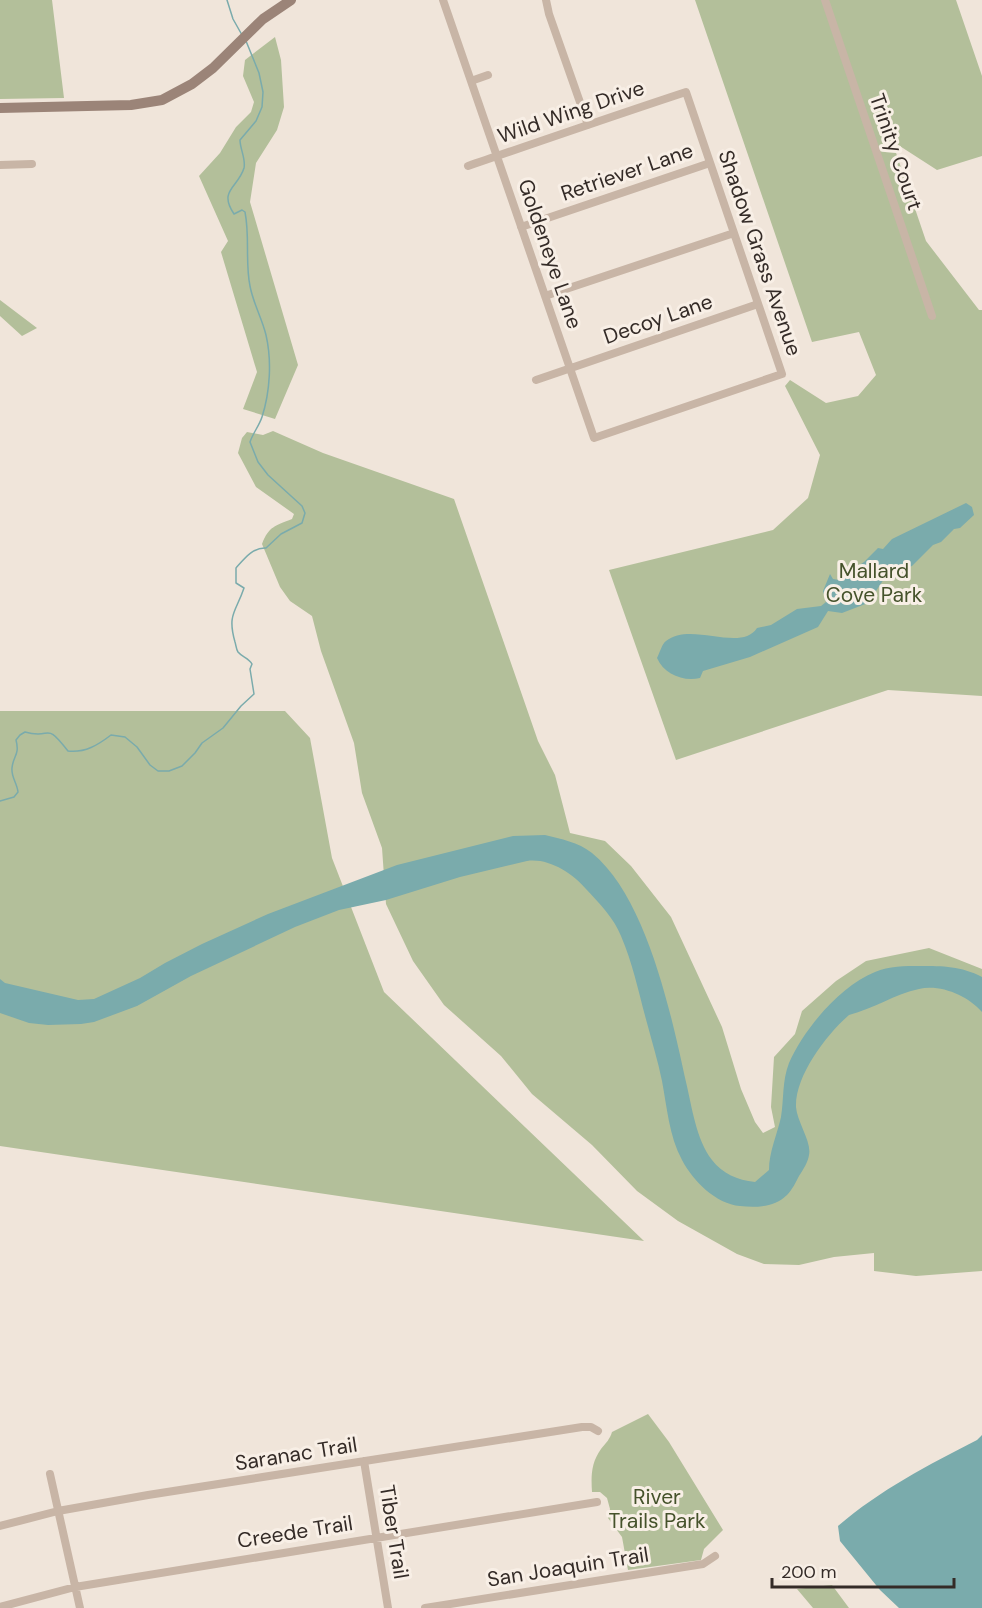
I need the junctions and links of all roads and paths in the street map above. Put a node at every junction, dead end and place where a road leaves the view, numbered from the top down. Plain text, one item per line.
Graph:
1 (291, 0) edge
2 (444, 0) edge
3 (546, 0) edge
4 (825, 0) edge
5 (488, 75) dead end
6 (471, 81) junction
7 (686, 92) joint
8 (0, 108) edge
9 (588, 125) junction
10 (498, 156) junction
11 (710, 163) junction
12 (32, 164) dead end
13 (0, 165) edge
14 (468, 166) dead end
15 (521, 227) junction
16 (734, 233) junction
17 (545, 296) junction
18 (758, 304) junction
19 (932, 316) dead end
20 (570, 369) junction
21 (536, 380) dead end
22 (594, 438) joint
23 (598, 1431) dead end
24 (364, 1461) junction
25 (51, 1474) dead end
26 (597, 1502) dead end
27 (58, 1511) junction
28 (0, 1526) edge
29 (377, 1538) junction
30 (715, 1556) dead end
31 (75, 1587) junction
32 (0, 1607) edge
33 (438, 1607) edge
34 (80, 1608) edge
35 (388, 1608) edge
36 (425, 1608) edge

1 - 8 main road
2 - 6 street, Goldeneye Lane
3 - 9 street
4 - 19 street, Trinity Court
5 - 6 street
6 - 10 street, Goldeneye Lane
7 - 9 street, Wild Wing Drive
7 - 11 street, Shadow Grass Avenue
9 - 10 street, Wild Wing Drive
10 - 14 street, Wild Wing Drive
10 - 15 street, Goldeneye Lane
11 - 15 street, Retriever Lane
11 - 16 street, Shadow Grass Avenue
12 - 13 street
15 - 17 street, Goldeneye Lane
16 - 17 street
16 - 18 street, Shadow Grass Avenue
17 - 20 street, Goldeneye Lane
18 - 20 street, Decoy Lane
18 - 22 street, Shadow Grass Avenue
20 - 21 street, Decoy Lane
20 - 22 street, Goldeneye Lane
23 - 24 street, Saranac Trail
24 - 27 street, Saranac Trail
24 - 29 street, Tiber Trail
25 - 27 street
26 - 29 street, Creede Trail
27 - 28 street, Saranac Trail
27 - 31 street
29 - 31 street, Creede Trail
29 - 35 street, Tiber Trail
30 - 33 street, San Joaquin Trail
31 - 32 street, Creede Trail
31 - 34 street
33 - 36 street, San Joaquin Trail

